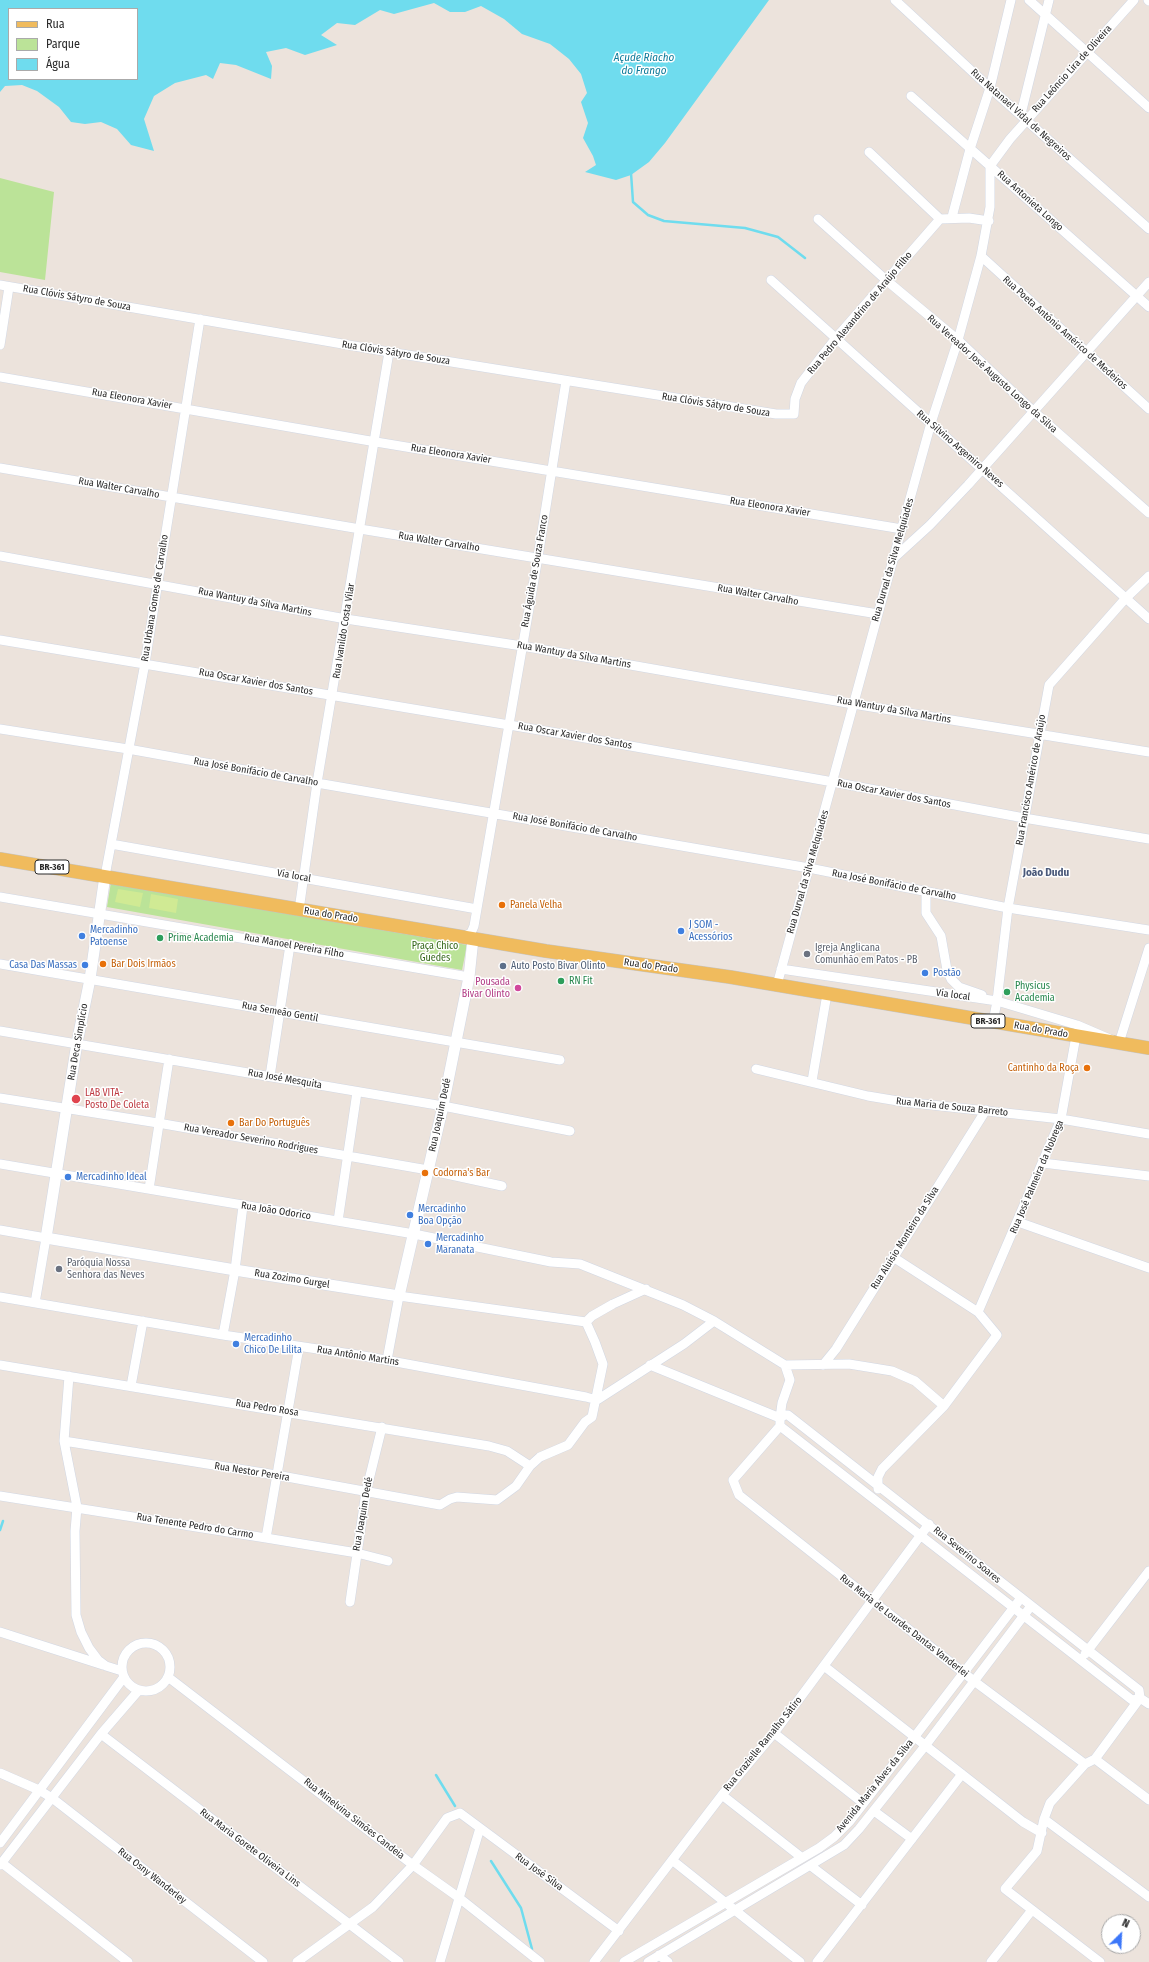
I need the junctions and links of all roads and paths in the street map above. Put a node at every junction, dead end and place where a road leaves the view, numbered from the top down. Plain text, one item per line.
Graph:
1 (895, 0) edge
2 (1011, 0) edge
3 (1029, 0) edge
4 (1049, 0) edge
5 (1134, 0) edge
6 (1045, 15) junction
7 (1087, 52) junction
8 (990, 88) junction
9 (911, 96) dead end
10 (1149, 108) edge
11 (1024, 117) junction
12 (970, 149) junction
13 (869, 152) dead end
14 (990, 166) junction
15 (952, 217) junction
16 (818, 219) dead end
17 (940, 219) junction
18 (989, 221) junction
19 (1149, 228) edge
20 (981, 256) junction
21 (771, 280) dead end
22 (886, 280) junction
23 (1149, 282) edge
24 (4, 286) edge
25 (1137, 296) junction
26 (1149, 307) edge
27 (200, 319) junction
28 (836, 338) junction
29 (958, 340) junction
30 (0, 345) edge
31 (389, 352) junction
32 (1087, 353) junction
33 (0, 377) edge
34 (566, 381) junction
35 (186, 408) junction
36 (1149, 410) edge
37 (1033, 411) junction
38 (794, 414) joint
39 (931, 423) junction
40 (376, 442) junction
41 (0, 468) edge
42 (983, 469) junction
43 (552, 471) junction
44 (171, 497) junction
45 (1149, 513) edge
46 (360, 529) junction
47 (902, 529) junction
48 (0, 556) edge
49 (538, 557) junction
50 (894, 557) junction
51 (1149, 576) edge
52 (158, 584) junction
53 (1125, 599) junction
54 (878, 614) junction
55 (346, 619) junction
56 (1149, 619) edge
57 (0, 640) edge
58 (522, 646) junction
59 (145, 663) junction
60 (333, 696) junction
61 (853, 704) junction
62 (509, 725) junction
63 (0, 729) edge
64 (1040, 734) junction
65 (128, 749) junction
66 (1149, 752) edge
67 (833, 782) junction
68 (317, 783) junction
69 (494, 813) junction
70 (1024, 818) junction
71 (1149, 839) edge
72 (111, 844) junction
73 (0, 859) edge
74 (810, 868) junction
75 (105, 876) junction
76 (304, 878) junction
77 (926, 891) junction
78 (0, 897) edge
79 (1008, 908) junction
80 (477, 909) junction
81 (299, 910) junction
82 (99, 913) junction
83 (1149, 930) edge
84 (474, 936) junction
85 (290, 945) junction
86 (1149, 948) edge
87 (0, 964) edge
88 (781, 969) junction
89 (469, 976) junction
90 (90, 978) junction
91 (777, 985) junction
92 (827, 994) junction
93 (997, 1001) junction
94 (279, 1012) junction
95 (993, 1022) junction
96 (0, 1031) edge
97 (1076, 1036) junction
98 (455, 1042) junction
99 (77, 1043) junction
100 (1120, 1043) junction
101 (1149, 1048) edge
102 (169, 1058) junction
103 (560, 1060) dead end
104 (756, 1069) dead end
105 (270, 1076) junction
106 (812, 1081) junction
107 (357, 1092) junction
108 (0, 1098) edge
109 (443, 1106) junction
110 (67, 1109) junction
111 (986, 1110) junction
112 (1061, 1119) junction
113 (158, 1123) junction
114 (570, 1130) dead end
115 (1149, 1134) edge
116 (347, 1156) junction
117 (1043, 1163) junction
118 (0, 1164) edge
119 (428, 1170) junction
120 (57, 1173) junction
121 (1149, 1176) edge
122 (502, 1186) dead end
123 (149, 1189) junction
124 (243, 1206) junction
125 (338, 1221) junction
126 (1018, 1222) junction
127 (0, 1230) edge
128 (414, 1234) junction
129 (46, 1238) junction
130 (893, 1257) junction
131 (1149, 1258) edge
132 (1147, 1268) edge
133 (235, 1270) junction
134 (646, 1289) junction
135 (399, 1296) junction
136 (0, 1297) edge
137 (35, 1303) junction
138 (978, 1312) junction
139 (143, 1321) junction
140 (714, 1321) junction
141 (586, 1322) junction
142 (223, 1335) junction
143 (299, 1347) junction
144 (387, 1360) junction
145 (0, 1365) edge
146 (650, 1365) junction
147 (785, 1365) junction
148 (823, 1365) junction
149 (69, 1376) junction
150 (131, 1386) junction
151 (597, 1400) junction
152 (944, 1406) junction
153 (288, 1412) junction
154 (783, 1420) junction
155 (382, 1427) junction
156 (64, 1441) junction
157 (530, 1466) junction
158 (276, 1475) junction
159 (878, 1485) junction
160 (366, 1492) junction
161 (0, 1496) edge
162 (877, 1500) junction
163 (78, 1507) junction
164 (929, 1524) junction
165 (921, 1535) junction
166 (266, 1538) junction
167 (357, 1554) junction
168 (388, 1561) dead end
169 (1149, 1571) edge
170 (1021, 1598) junction
171 (872, 1601) junction
172 (350, 1602) dead end
173 (1031, 1606) junction
174 (1014, 1608) junction
175 (1024, 1615) junction
176 (0, 1632) edge
177 (1088, 1650) junction
178 (1080, 1658) junction
179 (106, 1666) junction
180 (824, 1666) junction
181 (963, 1672) junction
182 (123, 1674) junction
183 (168, 1677) junction
184 (974, 1681) junction
185 (140, 1690) junction
186 (1140, 1698) junction
187 (1149, 1704) edge
188 (774, 1732) junction
189 (102, 1734) junction
190 (915, 1737) junction
191 (925, 1746) junction
192 (1095, 1759) junction
193 (1085, 1764) junction
194 (0, 1773) edge
195 (962, 1774) junction
196 (39, 1790) junction
197 (722, 1795) junction
198 (52, 1798) junction
199 (1149, 1800) edge
200 (863, 1803) junction
201 (874, 1811) junction
202 (1044, 1819) junction
203 (480, 1828) junction
204 (1042, 1832) junction
205 (912, 1839) junction
206 (0, 1842) edge
207 (801, 1858) junction
208 (672, 1860) junction
209 (1, 1864) edge
210 (413, 1865) junction
211 (811, 1866) junction
212 (458, 1897) junction
213 (1149, 1897) edge
214 (725, 1903) junction
215 (862, 1905) junction
216 (1032, 1910) junction
217 (734, 1911) junction
218 (350, 1924) junction
219 (619, 1931) junction
220 (659, 1955) junction
221 (128, 1962) edge
222 (264, 1962) edge
223 (297, 1962) edge
224 (399, 1962) edge
225 (440, 1962) edge
226 (540, 1962) edge
227 (594, 1962) edge
228 (624, 1962) edge
229 (648, 1962) edge
230 (668, 1962) edge
231 (800, 1962) edge
232 (817, 1962) edge
233 (991, 1962) edge
234 (1100, 1962) edge

1 - 8 street, Rua Natanael Vidal de Negreiros
2 - 8 street
3 - 6 street
4 - 6 street
5 - 7 street, Rua Leôncio Lira de Oliveira
6 - 7 street
6 - 11 street
7 - 10 street
7 - 11 street, Rua Leôncio Lira de Oliveira
8 - 11 street, Rua Natanael Vidal de Negreiros
8 - 12 street
9 - 12 street, Rua Antonieta Longo
11 - 14 street, Rua Leôncio Lira de Oliveira
11 - 19 street, Rua Natanael Vidal de Negreiros
12 - 14 street, Rua Antonieta Longo
12 - 15 street
13 - 17 street
14 - 18 street, Rua Durval da Silva Melquíades
14 - 25 street, Rua Antonieta Longo
15 - 17 street
15 - 18 street
16 - 22 street, Rua Vereador José Augusto Longo da Silva
17 - 22 street, Rua Pedro Alexandrino de Araújo Filho
18 - 20 street, Rua Durval da Silva Melquíades
20 - 29 street, Rua Durval da Silva Melquíades
20 - 32 street, Rua Poeta António Américo de Medeiros
21 - 28 street, Rua Silvino Argemiro Neves
22 - 28 street, Rua Pedro Alexandrino de Araújo Filho
22 - 29 street, Rua Vereador José Augusto Longo da Silva
23 - 25 street
24 - 27 street, Rua Clóvis Sátyro de Souza
24 - 30 street
25 - 26 street, Rua Antonieta Longo
25 - 32 street
27 - 31 street, Rua Clóvis Sátyro de Souza
27 - 35 street, Rua Urbana Gomes de Carvalho
28 - 38 street, Rua Pedro Alexandrino de Araújo Filho
28 - 39 street, Rua Silvino Argemiro Neves
29 - 37 street, Rua Vereador José Augusto Longo da Silva
29 - 39 street, Rua Durval da Silva Melquíades
31 - 34 street, Rua Clóvis Sátyro de Souza
31 - 40 street, Rua Ivanildo Costa Vilar
32 - 36 street, Rua Poeta António Américo de Medeiros
32 - 37 street
33 - 35 street, Rua Eleonora Xavier
34 - 38 street, Rua Clóvis Sátyro de Souza
34 - 43 street, Rua Águida de Souza Franco
35 - 40 street, Rua Eleonora Xavier
35 - 44 street, Rua Urbana Gomes de Carvalho
37 - 42 street
37 - 45 street, Rua Vereador José Augusto Longo da Silva
39 - 42 street, Rua Silvino Argemiro Neves
39 - 47 street, Rua Durval da Silva Melquíades
40 - 43 street, Rua Eleonora Xavier
40 - 46 street, Rua Ivanildo Costa Vilar
41 - 44 street, Rua Walter Carvalho
42 - 50 street
42 - 53 street, Rua Silvino Argemiro Neves
43 - 47 street, Rua Eleonora Xavier
43 - 49 street, Rua Águida de Souza Franco
44 - 46 street, Rua Walter Carvalho
44 - 52 street, Rua Urbana Gomes de Carvalho
46 - 49 street, Rua Walter Carvalho
46 - 55 street, Rua Ivanildo Costa Vilar
47 - 50 street, Rua Durval da Silva Melquíades
48 - 52 street, Rua Wantuy da Silva Martins
49 - 54 street, Rua Walter Carvalho
49 - 58 street, Rua Águida de Souza Franco
50 - 54 street, Rua Durval da Silva Melquíades
51 - 53 street, Rua Francisco Américo de Araújo
52 - 55 street, Rua Wantuy da Silva Martins
52 - 59 street, Rua Urbana Gomes de Carvalho
53 - 56 street, Rua Silvino Argemiro Neves
53 - 64 street, Rua Francisco Américo de Araújo
54 - 61 street, Rua Durval da Silva Melquíades
55 - 58 street, Rua Wantuy da Silva Martins
55 - 60 street, Rua Ivanildo Costa Vilar
57 - 59 street, Rua Oscar Xavier dos Santos
58 - 61 street, Rua Wantuy da Silva Martins
58 - 62 street, Rua Águida de Souza Franco
59 - 60 street, Rua Oscar Xavier dos Santos
59 - 65 street, Rua Urbana Gomes de Carvalho
60 - 62 street, Rua Oscar Xavier dos Santos
60 - 68 street, Rua Ivanildo Costa Vilar
61 - 64 street, Rua Wantuy da Silva Martins
61 - 67 street, Rua Durval da Silva Melquíades
62 - 67 street, Rua Oscar Xavier dos Santos
62 - 69 street, Rua Águida de Souza Franco
63 - 65 street, Rua José Bonifácio de Carvalho
64 - 66 street, Rua Wantuy da Silva Martins
64 - 70 street, Rua Francisco Américo de Araújo
65 - 68 street, Rua José Bonifácio de Carvalho
65 - 72 street, Rua Urbana Gomes de Carvalho
67 - 70 street, Rua Oscar Xavier dos Santos
67 - 74 street, Rua Durval da Silva Melquíades
68 - 69 street, Rua José Bonifácio de Carvalho
68 - 76 street, Rua Ivanildo Costa Vilar
69 - 74 street, Rua José Bonifácio de Carvalho
69 - 80 street, Rua Águida de Souza Franco
70 - 71 street, Rua Oscar Xavier dos Santos
70 - 79 street, Rua Francisco Américo de Araújo
72 - 75 street, Rua Urbana Gomes de Carvalho
72 - 76 street, Via local
73 - 75 main road, BR-361
74 - 77 street, Rua José Bonifácio de Carvalho
74 - 88 street, Rua Durval da Silva Melquíades
75 - 81 main road, Rua do Prado / BR-361
75 - 82 street, Rua Deca Simplício
76 - 80 street, Via local
76 - 81 street, Rua Ivanildo Costa Vilar
77 - 79 street, Rua José Bonifácio de Carvalho
77 - 93 street
78 - 82 street, Rua Manoel Pereira Filho
79 - 83 street, Rua José Bonifácio de Carvalho
79 - 93 street, Rua Francisco Américo de Araújo
80 - 84 street, Rua Águida de Souza Franco
81 - 84 main road, Rua do Prado / BR-361
82 - 85 street, Rua Manoel Pereira Filho
82 - 90 street, Rua Deca Simplício
84 - 89 street, Rua Joaquim Dedé
84 - 91 main road, Rua do Prado / BR-361
85 - 89 street, Rua Manoel Pereira Filho
85 - 94 street
86 - 100 street
87 - 90 street, Rua Semeão Gentil
88 - 91 street, Rua Durval da Silva Melquíades
88 - 93 street, Via local
89 - 98 street, Rua Joaquim Dedé
90 - 94 street, Rua Semeão Gentil
90 - 99 street, Rua Deca Simplício
91 - 92 main road, Rua do Prado / BR-361
92 - 95 main road, Rua do Prado / BR-361
92 - 106 street
93 - 95 street, Rua Francisco Américo de Araújo
93 - 100 street, Via local
94 - 98 street, Rua Semeão Gentil
94 - 105 street
95 - 97 main road, Rua do Prado / BR-361
96 - 99 street, Rua José Mesquita
97 - 100 main road, Rua do Prado / BR-361
97 - 112 street, Rua José Palmeira da Nobrega
98 - 103 street, Rua Semeão Gentil
98 - 109 street, Rua Joaquim Dedé
99 - 102 street, Rua José Mesquita
99 - 110 street, Rua Deca Simplício
100 - 101 main road, Rua do Prado / BR-361
102 - 105 street, Rua José Mesquita
102 - 113 street
104 - 106 street, Rua Maria de Souza Barreto
105 - 107 street, Rua José Mesquita
106 - 111 street, Rua Maria de Souza Barreto
107 - 109 street, Rua José Mesquita
107 - 116 street
108 - 110 street, Rua Vereador Severino Rodrigues
109 - 114 street, Rua José Mesquita
109 - 119 street, Rua Joaquim Dedé
110 - 113 street, Rua Vereador Severino Rodrigues
110 - 120 street, Rua Deca Simplício
111 - 112 street, Rua Maria de Souza Barreto
111 - 130 street, Rua Aluísio Monteiro da Silva
112 - 115 street, Rua Maria de Souza Barreto
112 - 117 street, Rua José Palmeira da Nobrega
113 - 116 street, Rua Vereador Severino Rodrigues
113 - 123 street
116 - 119 street, Rua Vereador Severino Rodrigues
116 - 125 street
117 - 121 street
117 - 126 street, Rua José Palmeira da Nobrega
118 - 120 street, Rua João Odorico
119 - 122 street, Rua Vereador Severino Rodrigues
119 - 128 street, Rua Joaquim Dedé
120 - 123 street, Rua João Odorico
120 - 129 street, Rua Deca Simplício
123 - 124 street, Rua João Odorico
124 - 125 street, Rua João Odorico
124 - 133 street
125 - 128 street, Rua João Odorico
126 - 132 street
126 - 138 street, Rua José Palmeira da Nobrega
127 - 129 street, Rua Zozimo Gurgel
128 - 134 street, Rua João Odorico
128 - 135 street, Rua Joaquim Dedé
129 - 133 street, Rua Zozimo Gurgel
129 - 137 street, Rua Deca Simplício
130 - 138 street
130 - 148 street, Rua Aluísio Monteiro da Silva
131 - 132 street
133 - 135 street, Rua Zozimo Gurgel
133 - 142 street
134 - 140 street, Rua João Odorico
134 - 141 street
135 - 141 street, Rua Zozimo Gurgel
135 - 144 street, Rua Joaquim Dedé
136 - 137 street, Rua Antônio Martins
137 - 139 street, Rua Antônio Martins
138 - 152 street
139 - 142 street, Rua Antônio Martins
139 - 150 street
140 - 146 street
140 - 147 street, Rua João Odorico
141 - 151 street
142 - 143 street, Rua Antônio Martins
143 - 144 street, Rua Antônio Martins
143 - 153 street
144 - 151 street, Rua Antônio Martins
145 - 149 street, Rua Pedro Rosa
146 - 151 street
146 - 154 street
147 - 148 street
147 - 154 street
148 - 152 street
149 - 150 street, Rua Pedro Rosa
149 - 156 street
150 - 153 street, Rua Pedro Rosa
151 - 157 street
152 - 159 street
153 - 155 street, Rua Pedro Rosa
153 - 158 street
154 - 159 street, Rua Severino Soares
154 - 162 street, Rua Severino Soares
154 - 171 street, Rua Maria de Lourdes Dantas Vanderlei
155 - 157 street, Rua Pedro Rosa
155 - 160 street, Rua Joaquim Dedé
156 - 158 street, Rua Nestor Pereira
156 - 163 street
157 - 160 street, Rua Nestor Pereira
158 - 160 street, Rua Nestor Pereira
158 - 166 street
159 - 162 street
159 - 164 street, Rua Severino Soares
160 - 167 street, Rua Joaquim Dedé
161 - 163 street, Rua Tenente Pedro do Carmo
162 - 165 street, Rua Severino Soares
163 - 166 street, Rua Tenente Pedro do Carmo
163 - 179 street
164 - 165 street, Rua Grazielle Ramalho Sátiro
164 - 170 street, Rua Severino Soares
165 - 171 street, Rua Grazielle Ramalho Sátiro
165 - 174 street, Rua Severino Soares
166 - 167 street, Rua Tenente Pedro do Carmo
167 - 168 street, Rua Tenente Pedro do Carmo
167 - 172 street, Rua Joaquim Dedé
169 - 177 street
170 - 173 street, Rua Severino Soares
170 - 174 street, Avenida Maria Alves da Silva
171 - 180 street, Rua Grazielle Ramalho Sátiro
171 - 181 street, Rua Maria de Lourdes Dantas Vanderlei
173 - 175 street, Avenida Maria Alves da Silva
173 - 177 street, Rua Severino Soares
174 - 175 street, Rua Severino Soares
174 - 181 street, Avenida Maria Alves da Silva
175 - 178 street, Rua Severino Soares
175 - 184 street, Avenida Maria Alves da Silva
176 - 179 street
177 - 178 street
177 - 186 street, Rua Severino Soares
178 - 186 street, Rua Severino Soares
179 - 182 street
180 - 188 street, Rua Grazielle Ramalho Sátiro
180 - 190 street
181 - 184 street, Rua Maria de Lourdes Dantas Vanderlei
181 - 190 street, Avenida Maria Alves da Silva
182 - 183 street
182 - 185 street
182 - 196 street
183 - 185 street
183 - 210 street, Rua Minelvina Simões Candeia
184 - 191 street, Avenida Maria Alves da Silva
184 - 193 street, Rua Maria de Lourdes Dantas Vanderlei
185 - 189 street
186 - 187 street, Rua Severino Soares
186 - 192 street
188 - 197 street, Rua Grazielle Ramalho Sátiro
188 - 200 street
189 - 198 street
189 - 218 street, Rua Maria Gorete Oliveira Lins
190 - 191 street
190 - 200 street, Avenida Maria Alves da Silva
191 - 195 street
191 - 201 street, Avenida Maria Alves da Silva
192 - 193 street
192 - 199 street
193 - 202 street
194 - 196 street, Rua Osny Wanderley
195 - 204 street
195 - 205 street
196 - 198 street, Rua Osny Wanderley
196 - 206 street
197 - 207 street
197 - 208 street, Rua Grazielle Ramalho Sátiro
198 - 209 street
198 - 222 street, Rua Osny Wanderley
200 - 207 street, Avenida Maria Alves da Silva
201 - 205 street
201 - 211 street, Avenida Maria Alves da Silva
202 - 204 street
202 - 213 street
203 - 210 street, Rua José Silva
203 - 212 street
203 - 219 street, Rua José Silva
204 - 216 street
205 - 215 street
207 - 214 street, Avenida Maria Alves da Silva
208 - 214 street
208 - 219 street, Rua Grazielle Ramalho Sátiro
209 - 221 street
210 - 212 street, Rua Minelvina Simões Candeia
210 - 218 street
211 - 215 street
211 - 217 street, Avenida Maria Alves da Silva
212 - 225 street
212 - 226 street, Rua Minelvina Simões Candeia
214 - 217 street
214 - 228 street, Avenida Maria Alves da Silva
215 - 232 street
216 - 233 street
216 - 234 street
217 - 220 street, Avenida Maria Alves da Silva
217 - 231 street
218 - 223 street
218 - 224 street, Rua Maria Gorete Oliveira Lins
219 - 227 street, Rua Grazielle Ramalho Sátiro
220 - 229 street, Avenida Maria Alves da Silva
220 - 230 street

